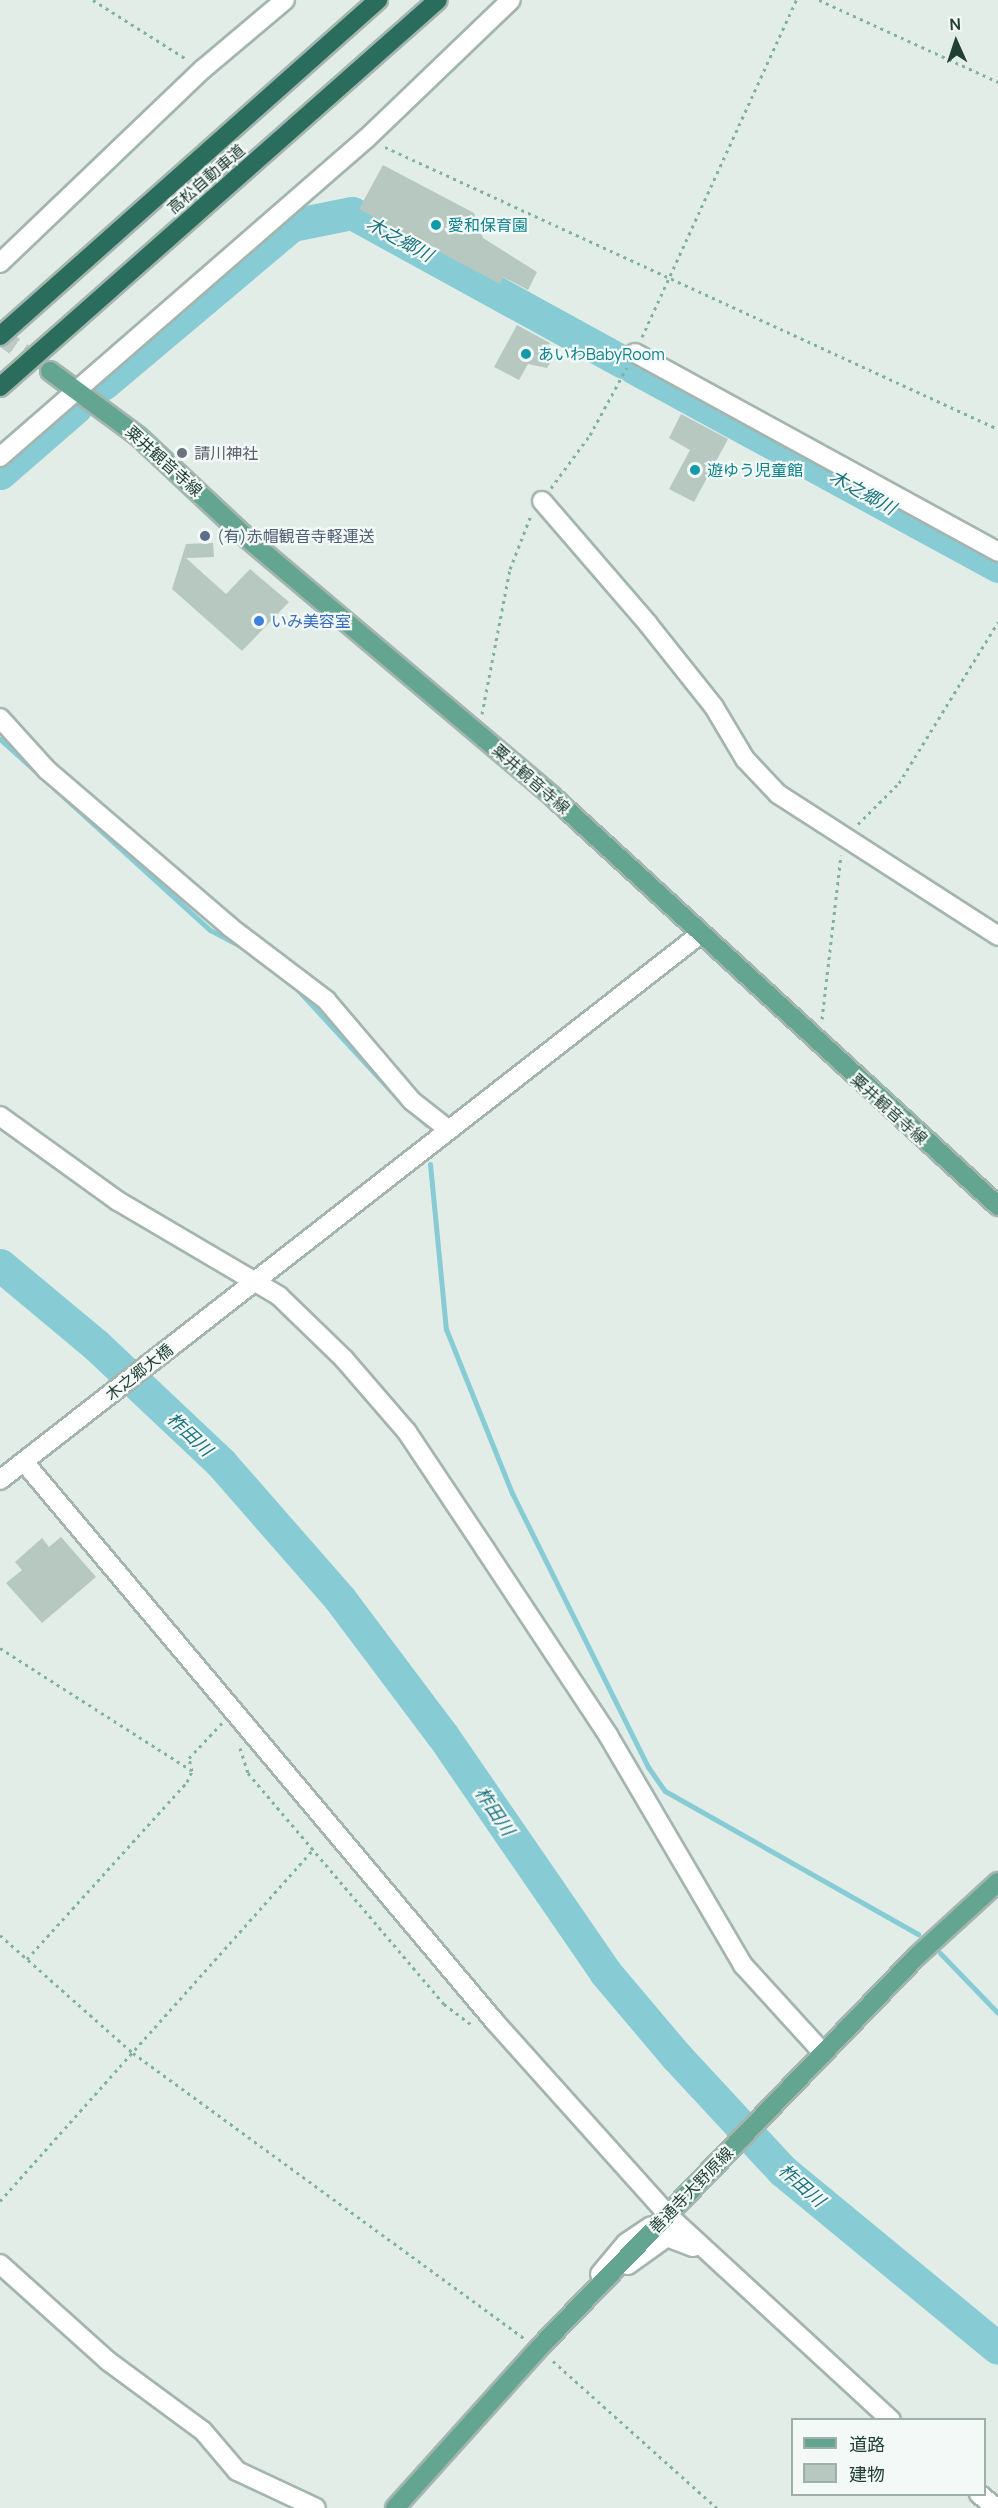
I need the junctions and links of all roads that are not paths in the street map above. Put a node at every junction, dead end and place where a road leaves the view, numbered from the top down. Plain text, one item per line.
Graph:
1 (285, 0) edge
2 (378, 0) edge
3 (438, 0) edge
4 (511, 0) edge
5 (0, 263) edge
6 (0, 336) edge
7 (635, 353) dead end
8 (50, 370) tunnel mouth
9 (0, 387) edge
10 (80, 390) junction
11 (0, 457) edge
12 (542, 501) dead end
13 (998, 552) edge
14 (0, 718) edge
15 (699, 935) junction
16 (998, 936) edge
17 (0, 1116) edge
18 (449, 1130) junction
19 (998, 1206) edge
20 (254, 1283) junction
21 (24, 1462) junction
22 (0, 1480) edge
23 (998, 1882) edge
24 (823, 2053) junction
25 (668, 2215) junction
26 (0, 2264) edge
27 (719, 2264) junction
28 (583, 2303) junction
29 (538, 2348) junction
30 (889, 2418) edge
31 (982, 2496) edge
32 (316, 2508) edge
33 (394, 2508) edge
34 (996, 2508) edge

1 - 5 street
2 - 6 highway, 高松自動車道
3 - 9 highway, 高松自動車道
4 - 10 street
7 - 13 street
8 - 10 main road, 粟井観音寺線
10 - 11 street
10 - 15 main road, 粟井観音寺線
12 - 16 street
14 - 18 street
15 - 18 street, 木之郷大橋
15 - 19 main road, 粟井観音寺線
17 - 20 street
18 - 20 street, 木之郷大橋
20 - 21 street, 木之郷大橋
20 - 24 street
21 - 22 street, 木之郷大橋
21 - 25 street
23 - 24 main road, 善通寺大野原線
24 - 25 main road, 善通寺大野原線
25 - 27 street
25 - 28 main road, 善通寺大野原線
25 - 29 street
26 - 32 street
27 - 28 street
27 - 30 street
28 - 29 main road, 善通寺大野原線
29 - 33 main road, 善通寺大野原線
31 - 34 street

